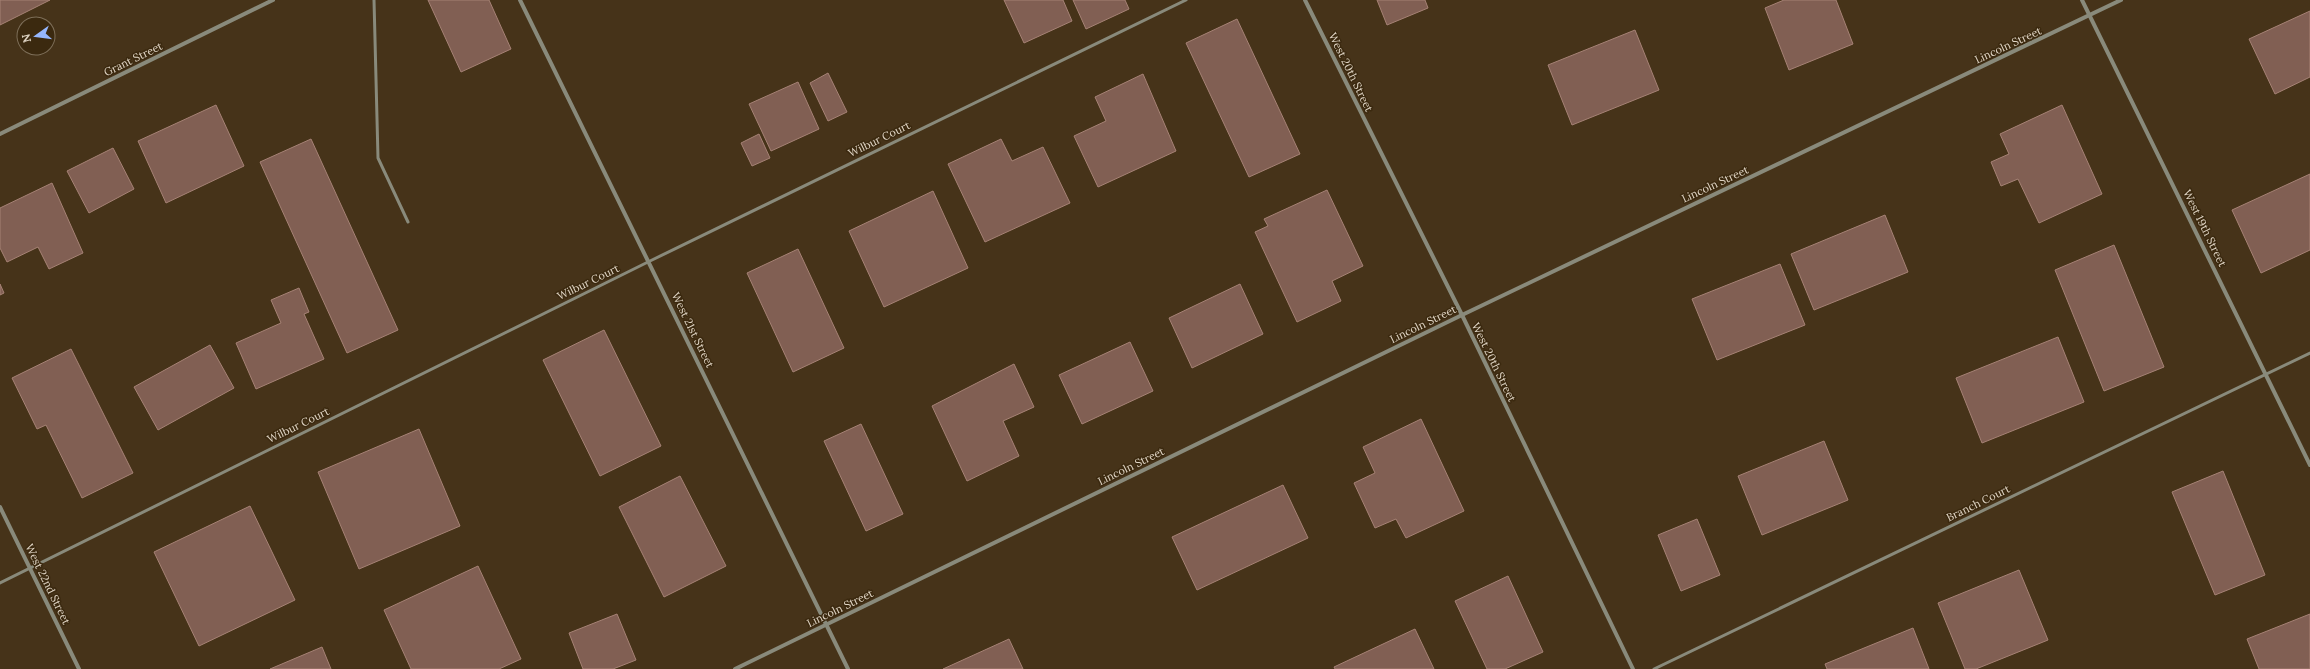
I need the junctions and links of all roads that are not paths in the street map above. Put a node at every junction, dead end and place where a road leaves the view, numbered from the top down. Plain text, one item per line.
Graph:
1 (273, 0) edge
2 (374, 0) edge
3 (520, 0) edge
4 (1186, 0) edge
5 (1305, 0) edge
6 (2082, 0) edge
7 (2121, 0) edge
8 (2090, 16) junction
9 (0, 134) edge
10 (408, 222) dead end
11 (650, 261) junction
12 (1462, 315) junction
13 (2310, 353) edge
14 (2266, 374) junction
15 (2310, 465) edge
16 (0, 507) edge
17 (30, 568) junction
18 (0, 583) edge
19 (826, 624) junction
20 (79, 669) edge
21 (735, 669) edge
22 (848, 669) edge
23 (1633, 669) edge
24 (1654, 669) edge

1 - 9 street, Grant Street
2 - 10 lane
3 - 11 street, West 21st Street
4 - 11 lane, Wilbur Court
5 - 12 street, West 20th Street
6 - 8 street, West 19th Street
7 - 8 street, Lincoln Street
8 - 12 street, Lincoln Street
8 - 14 street, West 19th Street
11 - 17 lane, Wilbur Court
11 - 19 street, West 21st Street
12 - 19 street, Lincoln Street
12 - 23 street, West 20th Street
13 - 14 lane, Branch Court
14 - 15 street, West 19th Street
14 - 24 lane, Branch Court
16 - 17 street, West 22nd Street
17 - 18 lane, Wilbur Court
17 - 20 street, West 22nd Street
19 - 21 street, Lincoln Street
19 - 22 street, West 21st Street

